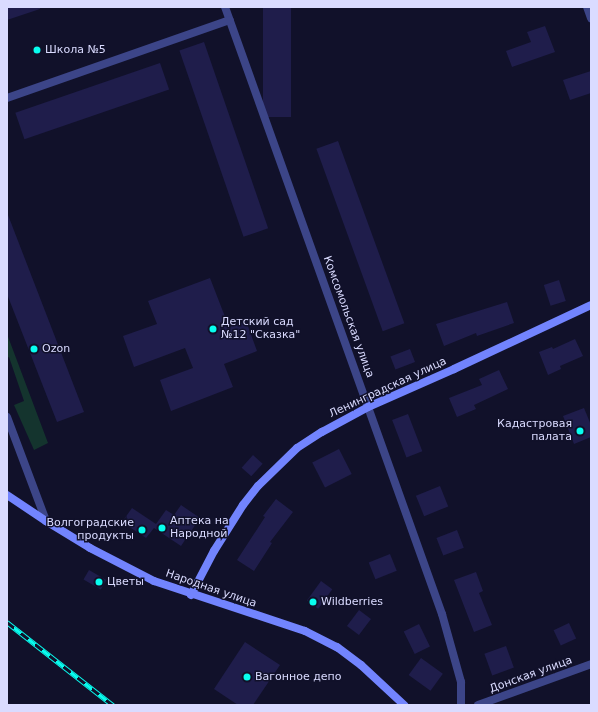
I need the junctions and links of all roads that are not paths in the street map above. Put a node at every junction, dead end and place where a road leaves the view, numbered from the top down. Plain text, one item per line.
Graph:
1 (225, 7) edge
2 (587, 7) edge
3 (591, 18) edge
4 (230, 20) junction
5 (7, 98) edge
6 (591, 305) edge
7 (368, 407) junction
8 (7, 417) edge
9 (7, 495) edge
10 (46, 522) junction
11 (191, 594) junction
12 (591, 664) edge
13 (404, 705) edge
14 (461, 705) edge
15 (478, 705) edge

1 - 4 street, Комсомольская улица
2 - 3 street
4 - 5 street
4 - 7 street, Комсомольская улица
6 - 7 street, Ленинградская улица
7 - 11 street, Ленинградская улица
7 - 14 street, Комсомольская улица
8 - 10 street
9 - 10 street, Народная улица
10 - 11 street, Народная улица
11 - 13 street, Народная улица
12 - 15 street, Донская улица

